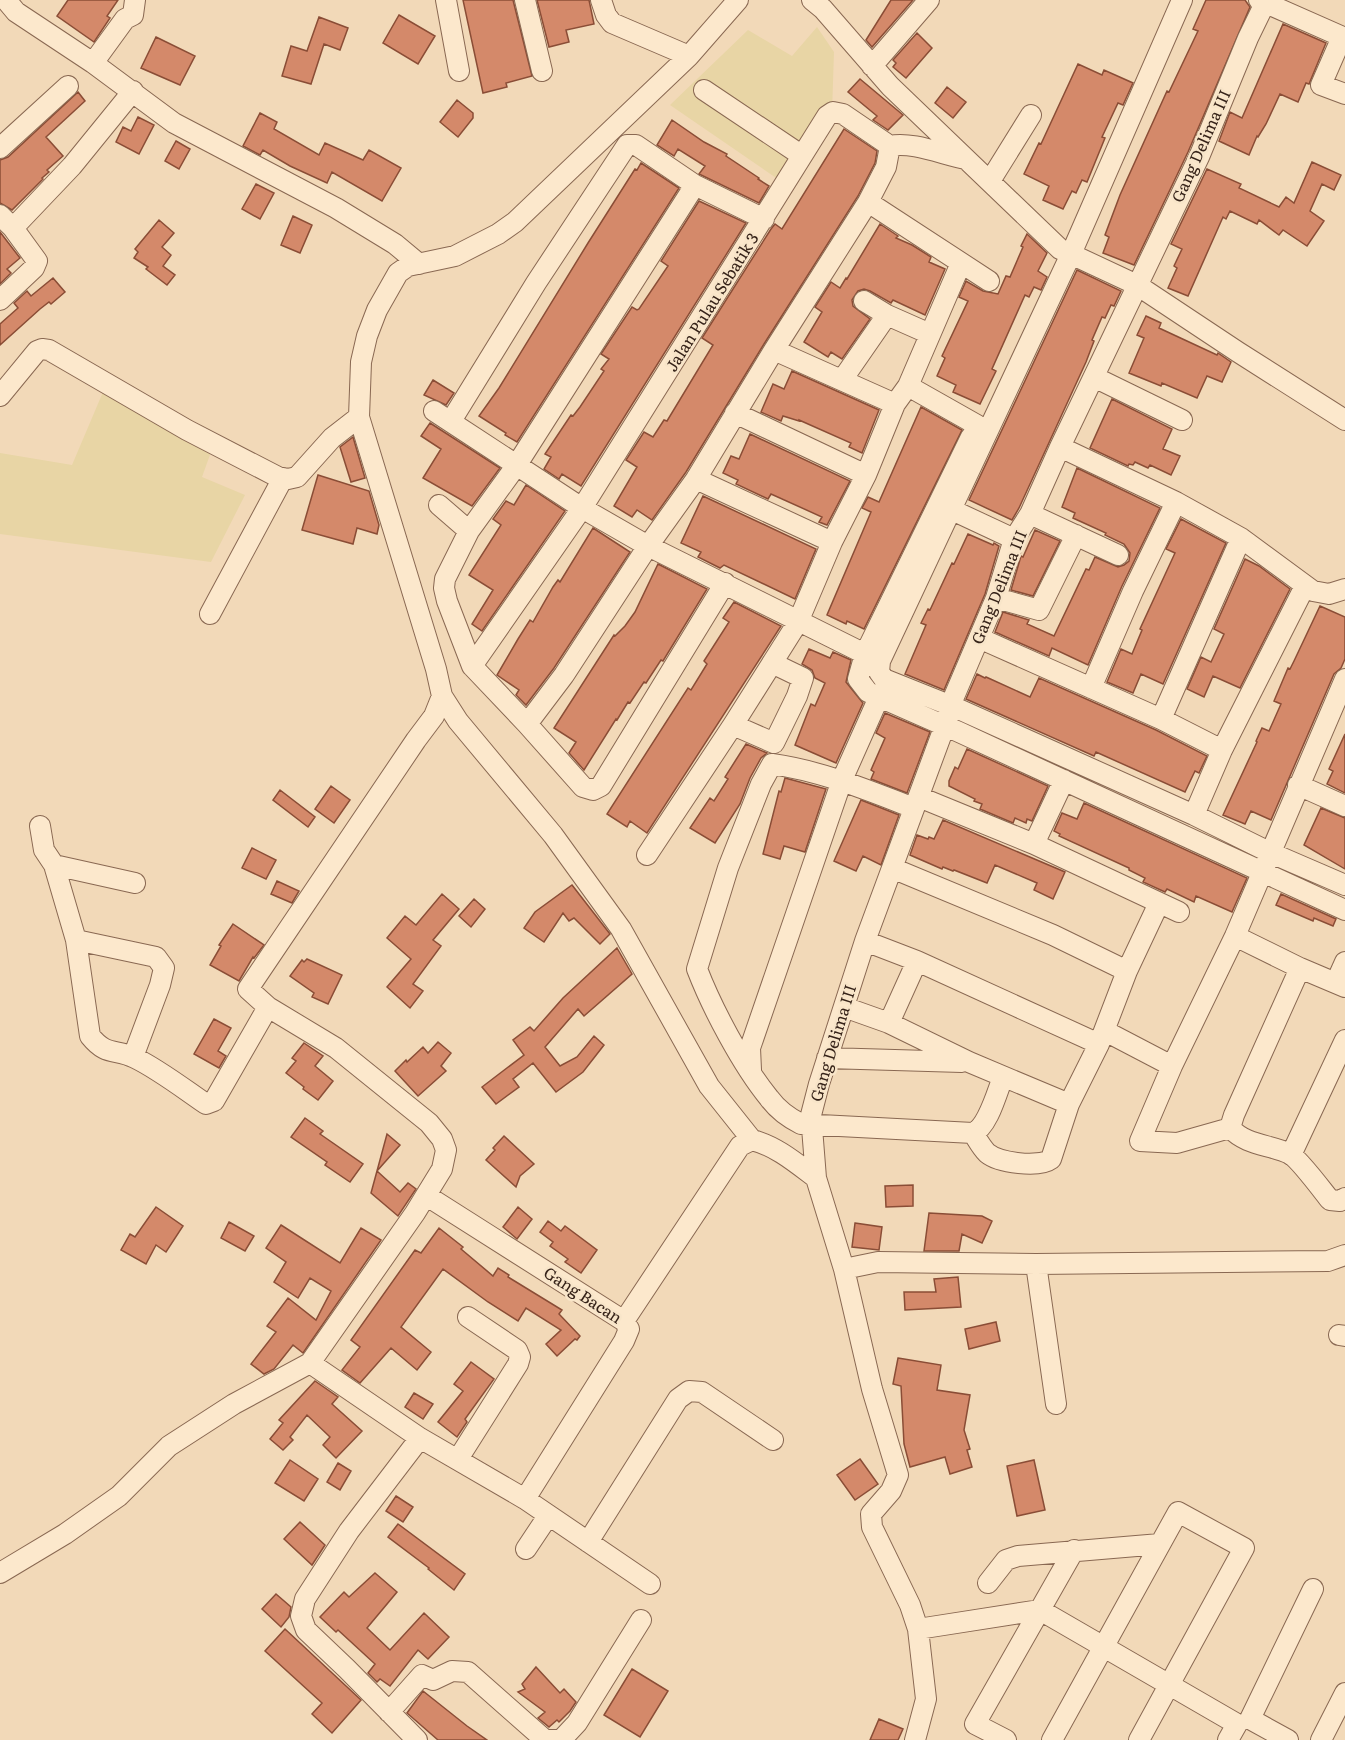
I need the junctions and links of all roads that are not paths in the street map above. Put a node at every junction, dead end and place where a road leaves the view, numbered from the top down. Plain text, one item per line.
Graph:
1 (6, 0) edge
2 (135, 0) edge
3 (446, 0) edge
4 (525, 0) edge
5 (601, 0) edge
6 (738, 0) edge
7 (812, 0) edge
8 (929, 0) edge
9 (1182, 0) edge
10 (1262, 2) edge
11 (1343, 38) edge
12 (689, 56) junction
13 (93, 63) junction
14 (872, 66) junction
15 (542, 70) dead end
16 (459, 71) dead end
17 (68, 86) dead end
18 (1343, 86) edge
19 (704, 90) dead end
20 (133, 92) junction
21 (1031, 115) dead end
22 (890, 146) junction
23 (0, 148) edge
24 (801, 155) junction
25 (968, 160) junction
26 (990, 181) junction
27 (694, 184) junction
28 (868, 202) junction
29 (764, 219) junction
30 (7, 221) edge
31 (1065, 251) junction
32 (961, 263) junction
33 (419, 264) junction
34 (989, 281) dead end
35 (1137, 285) junction
36 (0, 300) edge
37 (864, 301) dead end
38 (887, 315) junction
39 (930, 334) junction
40 (774, 350) junction
41 (1094, 377) junction
42 (842, 380) junction
43 (908, 386) junction
44 (0, 396) edge
45 (896, 404) junction
46 (434, 411) dead end
47 (735, 413) junction
48 (358, 417) junction
49 (451, 420) junction
50 (1182, 420) dead end
51 (1345, 420) edge
52 (977, 425) junction
53 (1060, 447) junction
54 (516, 466) junction
55 (866, 476) junction
56 (283, 478) junction
57 (696, 479) junction
58 (1176, 502) junction
59 (440, 505) dead end
60 (582, 508) junction
61 (952, 510) junction
62 (1030, 514) junction
63 (468, 531) junction
64 (1076, 535) junction
65 (1241, 538) junction
66 (1014, 539) junction
67 (832, 542) junction
68 (648, 546) junction
69 (1118, 555) dead end
70 (725, 583) junction
71 (1305, 586) junction
72 (1345, 589) edge
73 (996, 598) junction
74 (210, 614) dead end
75 (798, 622) junction
76 (979, 638) junction
77 (865, 654) junction
78 (772, 663) junction
79 (472, 666) junction
80 (1345, 679) edge
81 (1091, 688) junction
82 (442, 696) junction
83 (879, 697) junction
84 (1341, 699) edge
85 (950, 706) junction
86 (1161, 719) junction
87 (527, 724) junction
88 (733, 724) junction
89 (945, 726) junction
90 (1222, 750) junction
91 (842, 780) junction
92 (1064, 780) junction
93 (1298, 785) junction
94 (916, 803) junction
95 (1345, 806) edge
96 (1194, 815) junction
97 (40, 826) dead end
98 (1034, 844) junction
99 (1271, 853) junction
100 (647, 855) dead end
101 (54, 866) junction
102 (892, 868) junction
103 (1262, 872) junction
104 (135, 883) dead end
105 (1345, 885) edge
106 (1159, 903) junction
107 (1345, 910) edge
108 (1179, 912) dead end
109 (1235, 936) junction
110 (76, 940) junction
111 (865, 941) junction
112 (917, 961) junction
113 (1345, 962) edge
114 (1300, 968) junction
115 (1127, 971) junction
116 (1340, 985) edge
117 (268, 1007) junction
118 (844, 1007) junction
119 (889, 1023) junction
120 (1102, 1038) junction
121 (1345, 1040) edge
122 (133, 1057) junction
123 (827, 1058) junction
124 (969, 1062) junction
125 (1172, 1066) junction
126 (751, 1072) junction
127 (1003, 1077) junction
128 (1069, 1104) junction
129 (811, 1125) junction
130 (1230, 1128) junction
131 (973, 1133) junction
132 (752, 1140) junction
133 (1291, 1155) junction
134 (816, 1178) junction
135 (427, 1196) junction
136 (1345, 1198) edge
137 (1345, 1255) edge
138 (1036, 1264) junction
139 (844, 1269) junction
140 (468, 1317) dead end
141 (624, 1320) junction
142 (310, 1363) junction
143 (1056, 1404) dead end
144 (420, 1438) junction
145 (773, 1440) dead end
146 (458, 1459) junction
147 (525, 1499) junction
148 (548, 1516) junction
149 (588, 1542) junction
150 (1160, 1545) junction
151 (526, 1549) dead end
152 (1074, 1550) junction
153 (0, 1573) edge
154 (988, 1583) dead end
155 (650, 1584) dead end
156 (1313, 1589) dead end
157 (1040, 1610) junction
158 (641, 1620) dead end
159 (918, 1629) junction
160 (1103, 1647) junction
161 (1169, 1685) junction
162 (1345, 1693) edge
163 (389, 1712) junction
164 (417, 1740) edge
165 (915, 1740) edge
166 (1006, 1740) edge
167 (1052, 1740) edge
168 (1139, 1740) edge
169 (1228, 1740) edge
170 (1288, 1740) edge
171 (1321, 1740) edge

1 - 13 street
2 - 13 street
3 - 16 street
4 - 15 street
5 - 12 street
6 - 12 street
7 - 14 street
8 - 14 street
9 - 31 street
10 - 11 street
10 - 35 street, Gang Delima III
11 - 18 street
12 - 33 street
13 - 20 street
14 - 25 street
17 - 23 street
19 - 24 street
20 - 30 street
20 - 33 street
21 - 26 street
22 - 24 street, Jalan Pulau Sebatik 3
22 - 25 street
22 - 28 street
24 - 29 street, Jalan Pulau Sebatik 3
25 - 26 street
26 - 31 street
27 - 29 street
27 - 49 street
27 - 54 street
28 - 32 street
28 - 40 street
29 - 60 street, Jalan Pulau Sebatik 3
30 - 36 street
31 - 35 street
31 - 52 street
31 - 61 street
32 - 34 street
32 - 39 street
33 - 48 street
35 - 41 street, Gang Delima III
35 - 51 street
37 - 38 street
38 - 39 street
38 - 42 street
39 - 43 street
40 - 42 street
40 - 47 street
41 - 50 street
41 - 53 street, Gang Delima III
42 - 45 street
43 - 45 street
43 - 52 street
44 - 56 street
45 - 55 street
46 - 49 street
47 - 55 street
47 - 57 street
48 - 56 street
48 - 82 street
49 - 54 street
52 - 77 street
53 - 58 street
53 - 62 street, Gang Delima III
54 - 60 street
54 - 63 street
55 - 67 street
56 - 74 street
57 - 67 street
57 - 68 street
58 - 65 street
58 - 81 street
59 - 63 street
60 - 68 street
60 - 79 street, Jalan Pulau Sebatik 3
61 - 66 street
61 - 85 street
62 - 64 street
62 - 66 street, Gang Delima III
63 - 79 street
64 - 69 street
64 - 73 street
65 - 71 street
65 - 86 street
66 - 73 street, Gang Delima III
67 - 75 street
68 - 70 street
68 - 87 street
70 - 75 street
70 - 87 street
71 - 72 street
71 - 90 street
73 - 76 street, Gang Delima III
75 - 77 street
75 - 78 street
76 - 81 street
76 - 85 street, Gang Delima III
77 - 83 street
78 - 88 street
78 - 88 street
79 - 87 street
80 - 84 street
81 - 86 street
82 - 117 street
82 - 132 street
83 - 89 street
83 - 91 street
84 - 93 street
85 - 89 street, Gang Delima III
85 - 96 street
86 - 90 street
88 - 100 street
89 - 92 street
89 - 94 street, Gang Delima III
90 - 96 street
91 - 94 street
91 - 126 street
91 - 126 street
92 - 98 street
92 - 103 street
93 - 95 street
93 - 99 street
94 - 98 street
94 - 102 street, Gang Delima III
96 - 99 street
97 - 101 street
98 - 106 street
99 - 103 street
99 - 105 street
101 - 104 street
101 - 110 street
102 - 111 street, Gang Delima III
102 - 115 street
103 - 107 street
103 - 109 street
106 - 108 street
106 - 115 street
109 - 114 street
109 - 125 street
110 - 122 street
110 - 122 street
111 - 112 street
111 - 118 street, Gang Delima III
112 - 119 street
112 - 120 street
113 - 116 street
114 - 116 street
114 - 130 street
115 - 120 street
117 - 122 street
117 - 135 street
118 - 119 street
118 - 123 street, Gang Delima III
119 - 124 street
120 - 125 street
120 - 128 street
121 - 133 street
123 - 124 street
123 - 129 street, Gang Delima III
124 - 127 street
125 - 130 street
126 - 129 street
127 - 128 street
127 - 131 street
128 - 131 street
129 - 131 street
129 - 134 street, Gang Delima III
130 - 133 street
132 - 134 street
132 - 141 street
133 - 136 street
134 - 139 street, Gang Delima III
135 - 141 street, Gang Bacan
135 - 142 street
137 - 138 street
138 - 139 street
138 - 143 street
139 - 159 street, Gang Delima III
140 - 146 street
141 - 147 street, Gang Bacan
142 - 144 street
142 - 153 street
144 - 146 street
144 - 163 street
145 - 149 street
146 - 147 street
147 - 148 street
148 - 149 street
148 - 151 street
149 - 155 street
150 - 152 street
150 - 160 street
150 - 161 street
152 - 154 street
152 - 157 street
156 - 170 street
157 - 159 street
157 - 160 street
157 - 166 street
158 - 163 street
159 - 165 street, Gang Delima III
160 - 161 street
160 - 167 street
161 - 168 street
161 - 169 street
162 - 171 street
163 - 164 street

